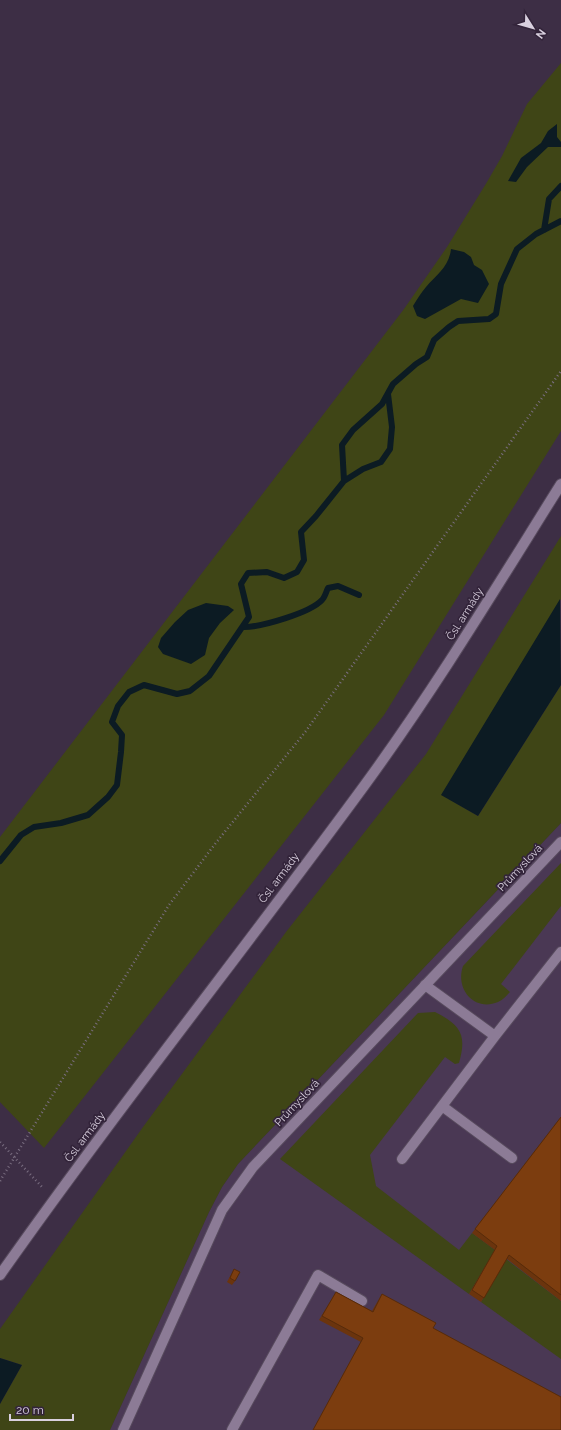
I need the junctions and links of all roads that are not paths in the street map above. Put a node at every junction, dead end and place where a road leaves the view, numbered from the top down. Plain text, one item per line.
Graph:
1 (561, 484) edge
2 (561, 842) edge
3 (561, 952) edge
4 (425, 985) junction
5 (495, 1036) junction
6 (442, 1106) junction
7 (512, 1158) dead end
8 (402, 1159) dead end
9 (0, 1275) edge
10 (362, 1301) dead end
11 (123, 1430) edge
12 (232, 1430) edge

1 - 9 main road, Čsl. armády
2 - 4 main road, Průmyslová
3 - 5 main road
4 - 5 main road
4 - 11 main road, Průmyslová
5 - 6 main road
6 - 7 main road
6 - 8 main road
10 - 12 main road

